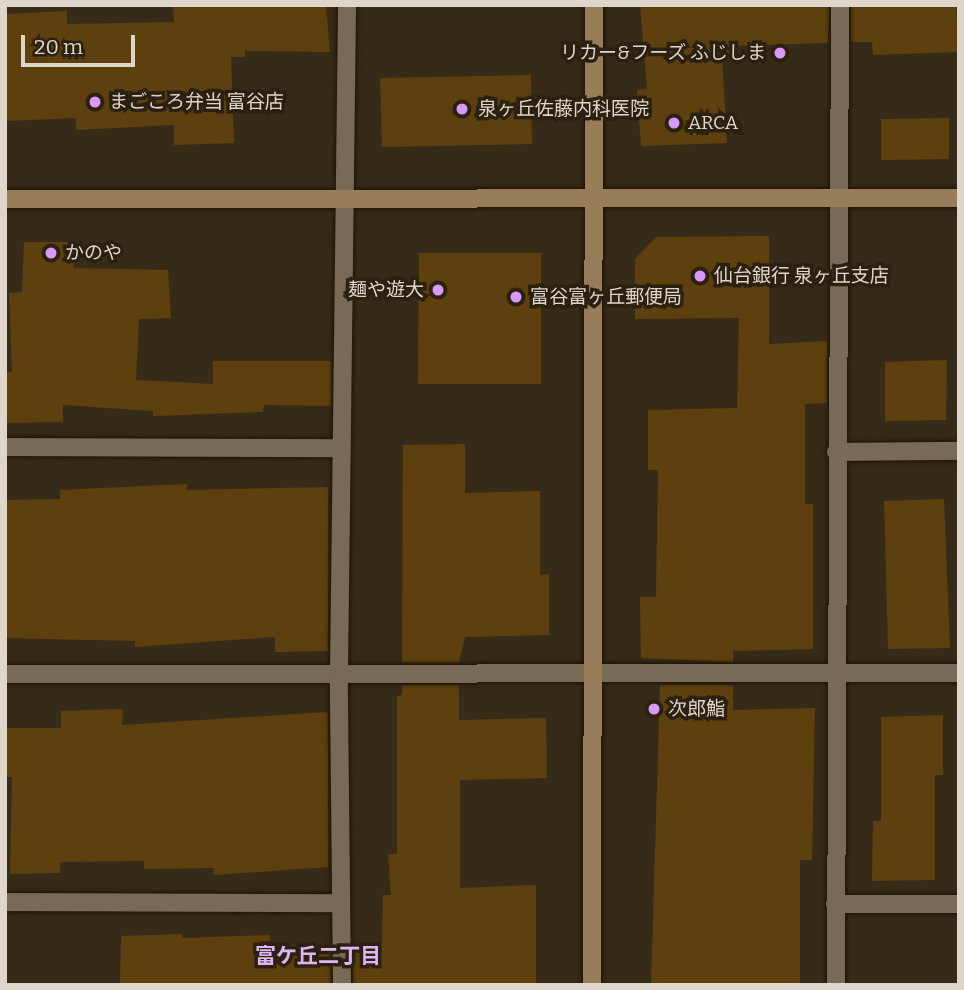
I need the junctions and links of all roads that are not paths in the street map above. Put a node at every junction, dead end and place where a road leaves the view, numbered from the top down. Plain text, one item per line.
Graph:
1 (346, 5) edge
2 (594, 5) edge
3 (840, 5) edge
4 (838, 198) junction
5 (959, 198) edge
6 (5, 199) edge
7 (346, 200) junction
8 (594, 200) junction
9 (5, 447) edge
10 (340, 448) junction
11 (959, 451) edge
12 (836, 452) junction
13 (339, 673) junction
14 (835, 673) junction
15 (959, 673) edge
16 (5, 674) edge
17 (593, 674) junction
18 (5, 902) edge
19 (341, 903) junction
20 (835, 904) junction
21 (959, 904) edge
22 (342, 985) edge
23 (592, 985) edge
24 (836, 985) edge

1 - 7 street
2 - 8 street
3 - 4 street
4 - 5 street
4 - 8 street
4 - 12 street
6 - 7 street
7 - 8 street
7 - 10 street
8 - 17 street
9 - 10 street
10 - 13 street
11 - 12 street
12 - 14 street
13 - 16 street
13 - 17 street
13 - 19 street
14 - 15 street
14 - 17 street
14 - 20 street
17 - 23 street
18 - 19 street
19 - 22 street
20 - 21 street
20 - 24 street

